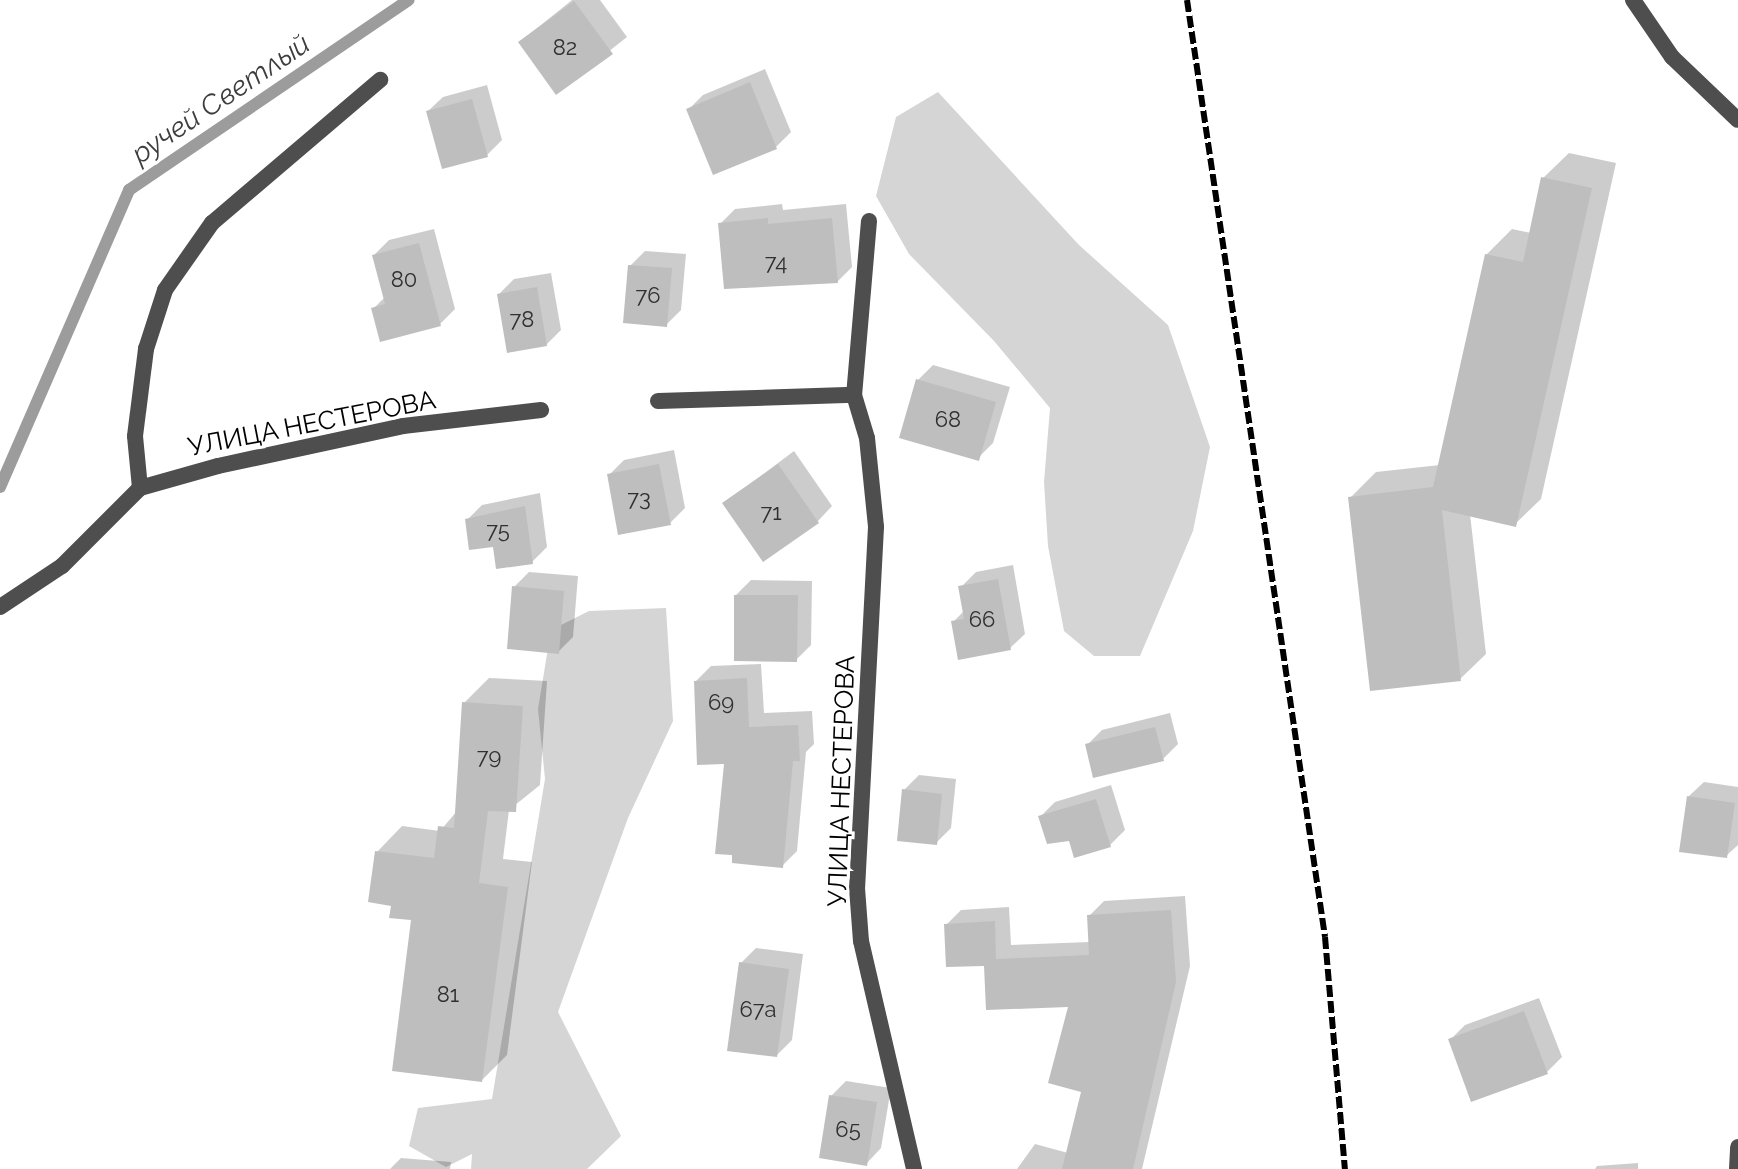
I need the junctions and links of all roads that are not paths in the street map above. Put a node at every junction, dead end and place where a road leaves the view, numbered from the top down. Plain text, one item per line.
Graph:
1 (1633, 0) edge
2 (380, 80) dead end
3 (1738, 120) edge
4 (869, 221) dead end
5 (854, 395) junction
6 (658, 401) dead end
7 (541, 410) dead end
8 (140, 488) junction
9 (0, 607) edge
10 (1738, 1147) edge
11 (914, 1169) edge
12 (1737, 1169) edge

1 - 3 street
2 - 8 street
4 - 5 street
5 - 6 street
5 - 11 street, УЛИЦА НЕСТЕРОВА
7 - 8 street, УЛИЦА НЕСТЕРОВА
8 - 9 street
10 - 12 street

